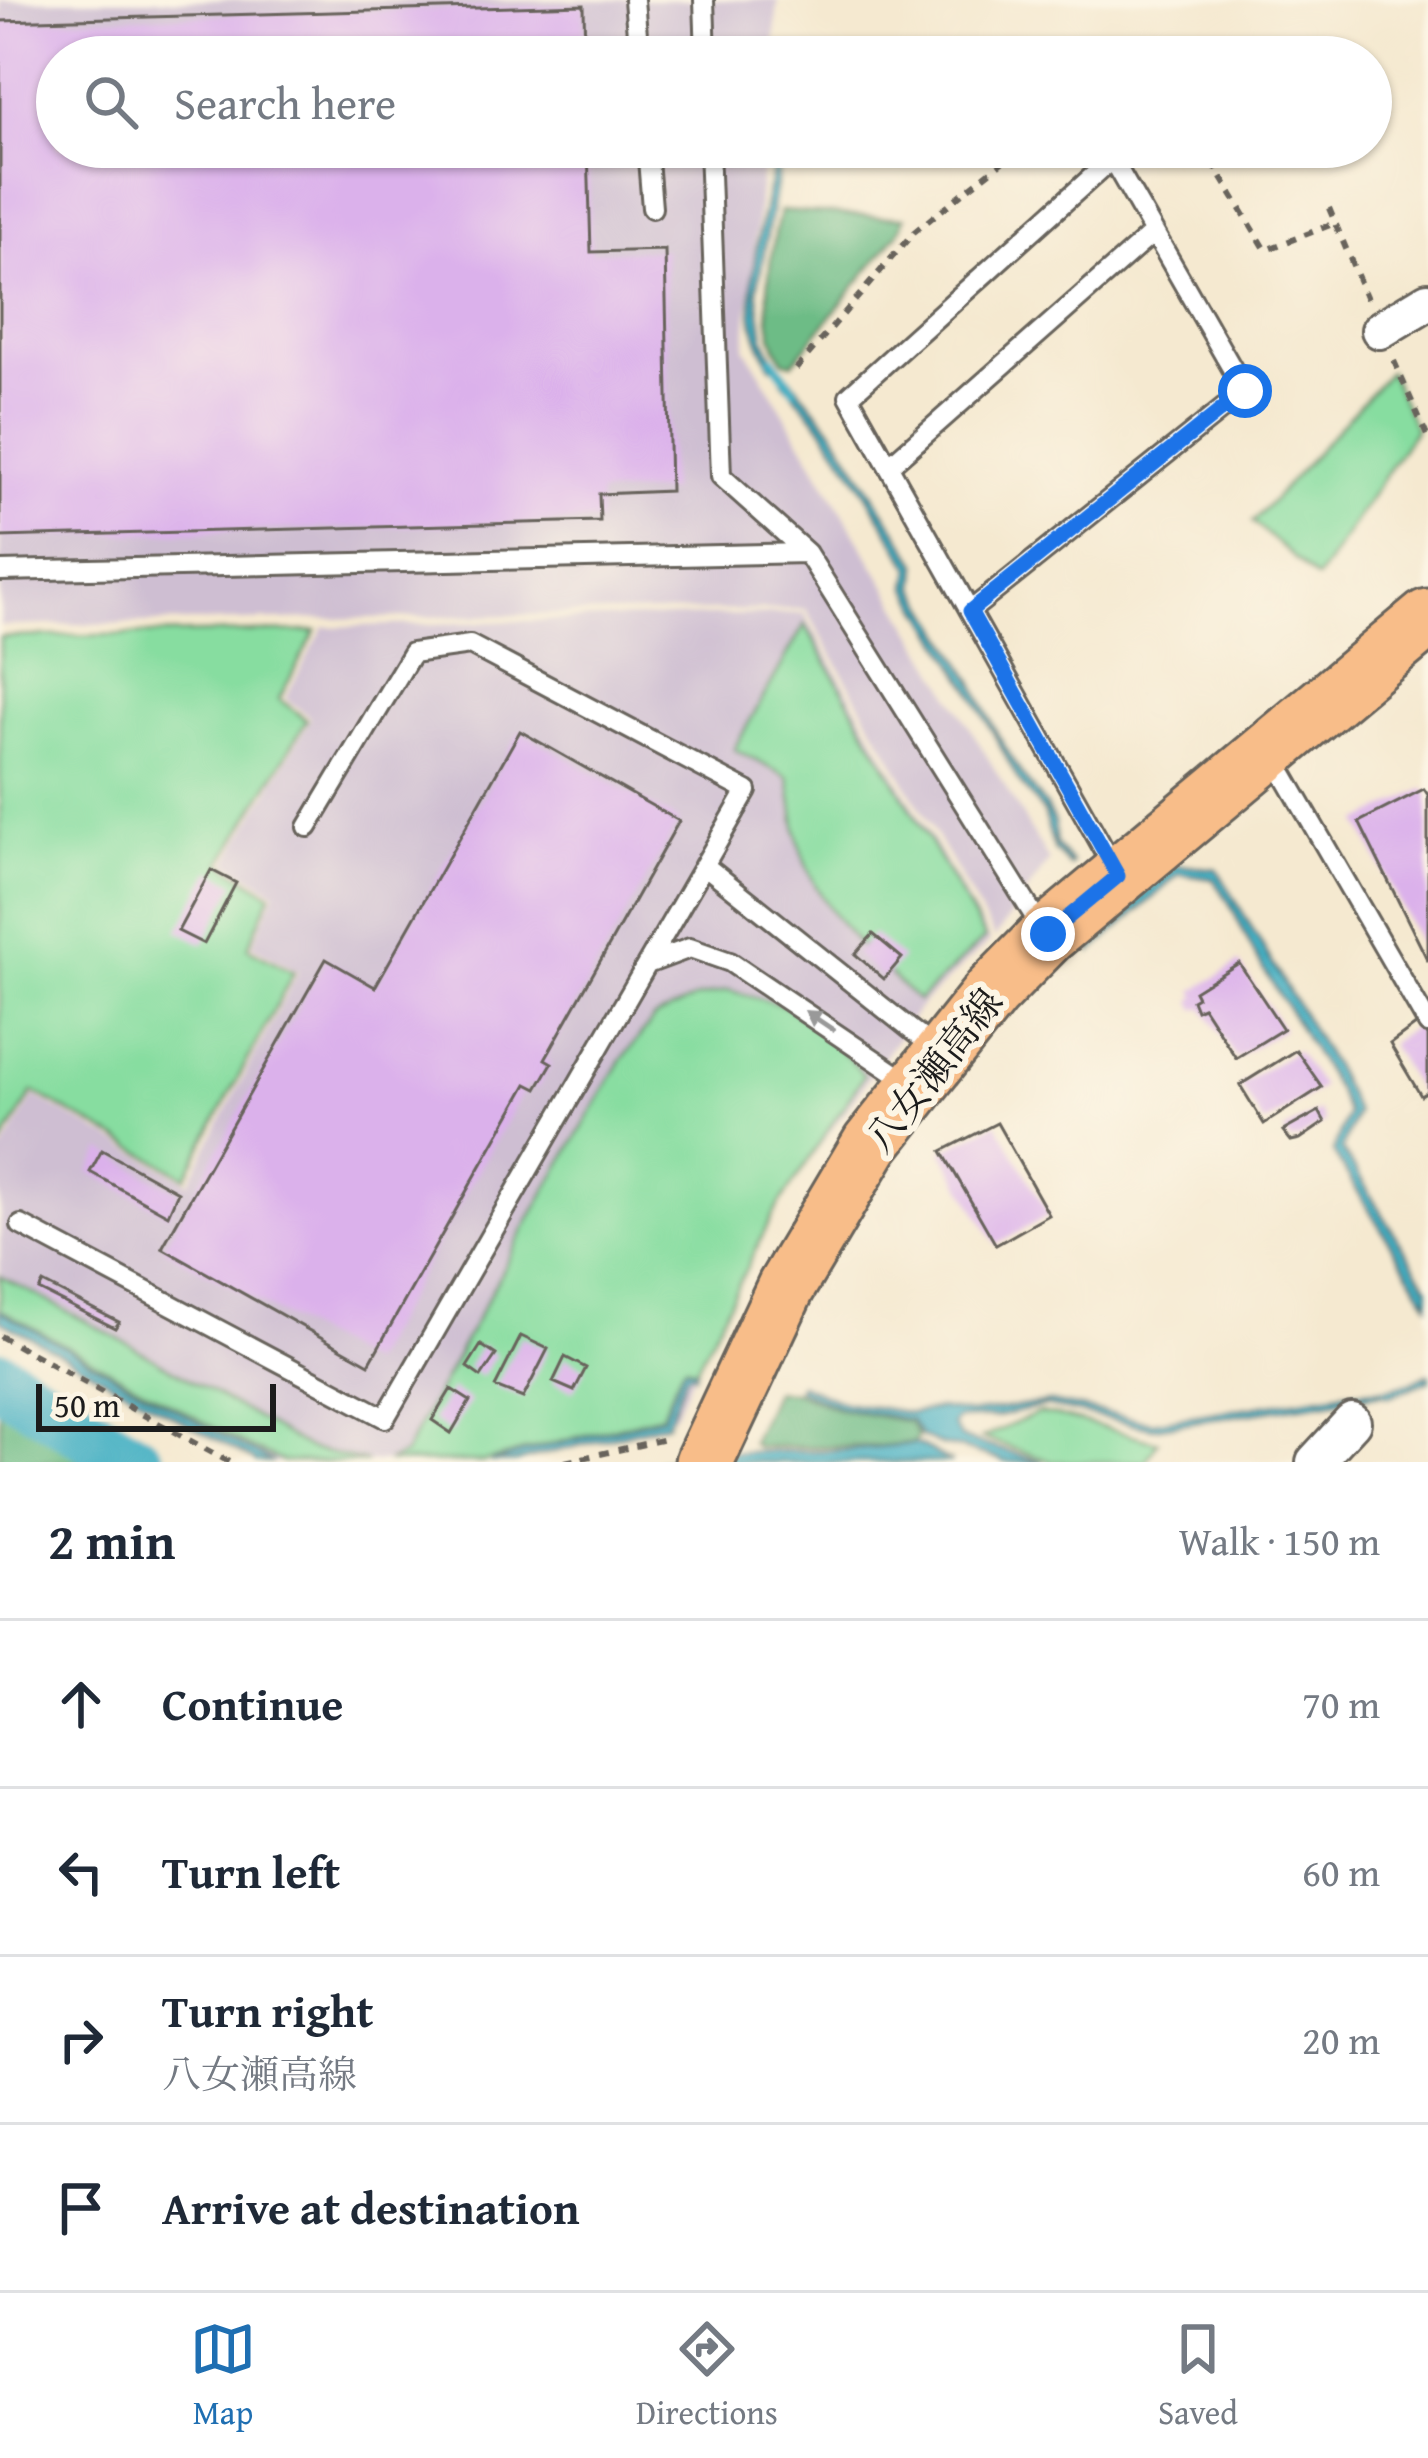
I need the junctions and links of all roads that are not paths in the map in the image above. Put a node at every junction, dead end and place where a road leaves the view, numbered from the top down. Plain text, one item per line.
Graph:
1 (634, 0) edge
2 (704, 0) edge
3 (637, 36) edge
4 (705, 36) edge
5 (649, 168) edge
6 (710, 168) edge
7 (1102, 168) edge
8 (1117, 168) edge
9 (652, 208) dead end
10 (1154, 232) junction
11 (1428, 302) edge
12 (1380, 330) dead end
13 (889, 466) junction
14 (807, 553) junction
15 (0, 571) edge
16 (970, 611) junction
17 (1428, 618) edge
18 (1280, 768) dead end
19 (308, 827) dead end
20 (704, 865) junction
21 (1118, 876) junction
22 (1034, 914) dead end
23 (647, 964) junction
24 (1428, 1024) edge
25 (929, 1071) junction
26 (21, 1225) dead end
27 (1352, 1422) dead end
28 (710, 1447) edge
29 (1315, 1462) edge

1 - 3 lane
2 - 4 lane
5 - 9 lane
6 - 14 lane
7 - 13 lane
8 - 10 lane
10 - 13 lane
10 - 16 lane
11 - 12 street
13 - 16 lane
14 - 15 lane
14 - 22 lane
16 - 21 lane
17 - 21 main road, 八女瀬高線
18 - 24 lane
19 - 20 lane
20 - 23 lane
20 - 25 lane
21 - 25 main road, 八女瀬高線
25 -> 23 lane
23 - 26 lane
25 - 28 main road, 八女瀬高線
27 - 29 street

